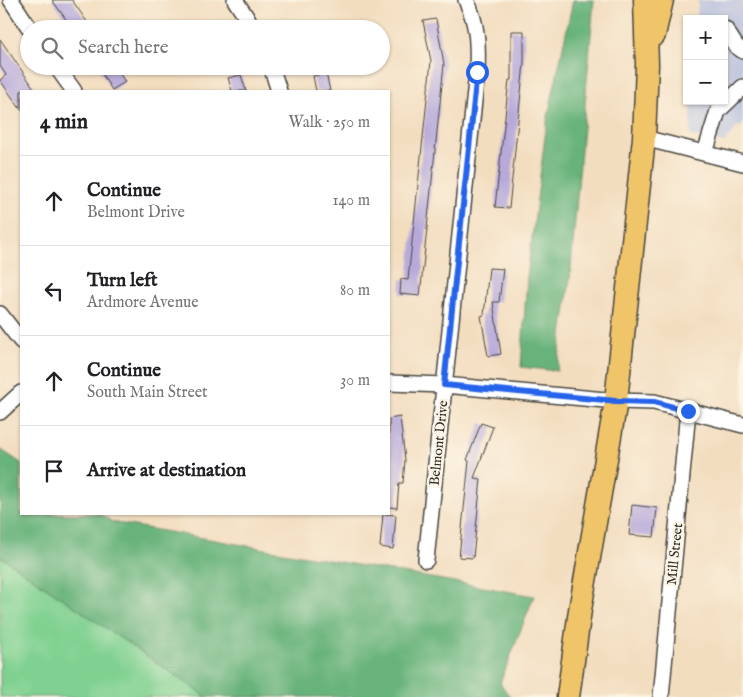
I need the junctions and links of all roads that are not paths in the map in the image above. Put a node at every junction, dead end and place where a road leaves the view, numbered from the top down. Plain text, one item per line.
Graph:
1 (11, 0) edge
2 (235, 0) edge
3 (466, 0) edge
4 (645, 0) edge
5 (662, 0) edge
6 (24, 20) edge
7 (248, 20) edge
8 (728, 34) edge
9 (743, 51) edge
10 (647, 65) junction
11 (62, 75) edge
12 (274, 75) edge
13 (743, 87) edge
14 (73, 90) edge
15 (279, 90) edge
16 (644, 138) junction
17 (705, 153) junction
18 (743, 163) edge
19 (0, 314) edge
20 (20, 339) edge
21 (390, 383) edge
22 (444, 385) junction
23 (20, 394) edge
24 (616, 401) junction
25 (688, 411) junction
26 (0, 412) edge
27 (743, 425) edge
28 (426, 560) dead end
29 (568, 697) edge
30 (661, 697) edge

1 - 6 street
2 - 7 street
3 - 22 street, Belmont Drive
4 - 10 highway
5 - 10 highway
8 - 9 street
10 - 16 highway
11 - 14 street
12 - 15 street
13 - 17 street
16 - 17 street
16 - 24 highway
17 - 18 street
19 - 20 street
21 - 22 street
22 - 24 street
22 - 28 street, Belmont Drive
23 - 26 street
24 - 25 street
24 - 29 highway
25 - 27 street
25 - 30 street, Mill Street

